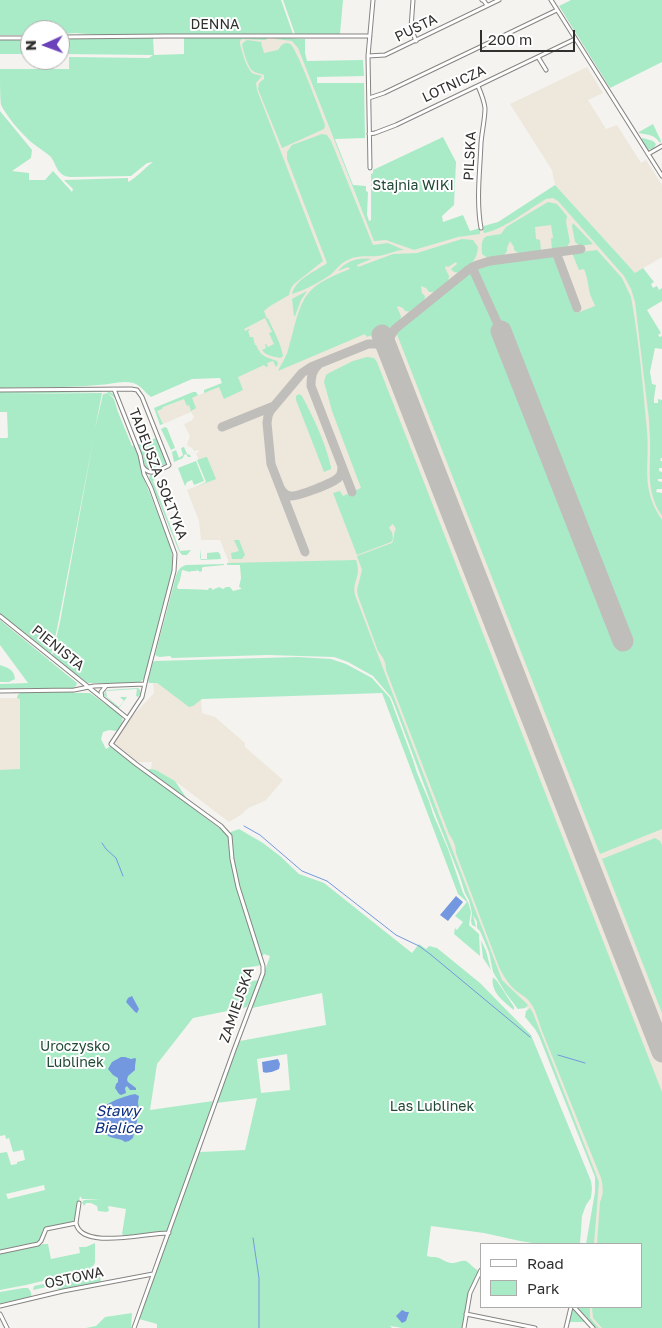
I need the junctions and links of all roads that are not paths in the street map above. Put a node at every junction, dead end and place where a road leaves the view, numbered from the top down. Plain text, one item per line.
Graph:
1 (373, 0) edge
2 (413, 0) edge
3 (482, 0) edge
4 (499, 0) edge
5 (552, 0) edge
6 (487, 5) junction
7 (558, 10) junction
8 (370, 36) junction
9 (70, 37) edge
10 (0, 38) edge
11 (20, 38) edge
12 (575, 39) junction
13 (416, 41) junction
14 (368, 56) junction
15 (538, 56) junction
16 (546, 70) dead end
17 (478, 86) junction
18 (369, 98) junction
19 (369, 134) junction
20 (662, 146) edge
21 (648, 154) junction
22 (370, 168) dead end
23 (662, 176) edge
24 (481, 228) dead end
25 (114, 389) junction
26 (0, 390) edge
27 (143, 467) junction
28 (150, 472) junction
29 (148, 482) junction
30 (0, 616) edge
31 (144, 684) junction
32 (106, 685) junction
33 (87, 687) junction
34 (0, 691) edge
35 (102, 698) junction
36 (127, 718) junction
37 (79, 1203) dead end
38 (76, 1223) junction
39 (169, 1233) junction
40 (0, 1252) edge
41 (480, 1272) edge
42 (154, 1274) junction
43 (0, 1306) edge
44 (572, 1308) edge
45 (573, 1308) edge
46 (0, 1314) edge
47 (466, 1314) junction
48 (7, 1328) edge
49 (134, 1328) edge
50 (464, 1328) edge
51 (535, 1328) edge
52 (566, 1328) edge
53 (593, 1328) edge

1 - 8 street
2 - 13 street
3 - 6 street
4 - 6 street, PUSTA
5 - 7 street
6 - 13 street, PUSTA
7 - 12 street
7 - 18 street
8 - 9 street, DENNA
8 - 14 street
10 - 11 street
12 - 15 street, LOTNICZA
12 - 21 street
13 - 14 street, PUSTA
14 - 18 street
15 - 16 street
15 - 17 street, LOTNICZA
17 - 19 street, LOTNICZA
17 - 24 street, PILSKA
18 - 19 street
19 - 22 street
20 - 21 street
21 - 23 street
25 - 26 street
25 - 27 street, TADEUSZA SOŁTYKA
25 - 28 street
27 - 28 street
27 - 29 street, TADEUSZA SOŁTYKA
28 - 29 street
29 - 31 street, TADEUSZA SOŁTYKA
30 - 33 street, PIENISTA
31 - 32 street
31 - 36 street, ZAMIEJSKA
32 - 33 street
32 - 35 street
33 - 34 street
33 - 35 street, PIENISTA
35 - 36 street, PIENISTA
36 - 39 street, ZAMIEJSKA
37 - 38 street
38 - 39 street
38 - 40 street
39 - 42 street, ZAMIEJSKA
41 - 47 street
42 - 43 street, OSTOWA
42 - 49 street, ZAMIEJSKA
44 - 52 street
45 - 53 street
46 - 48 street
47 - 50 street
47 - 51 street

